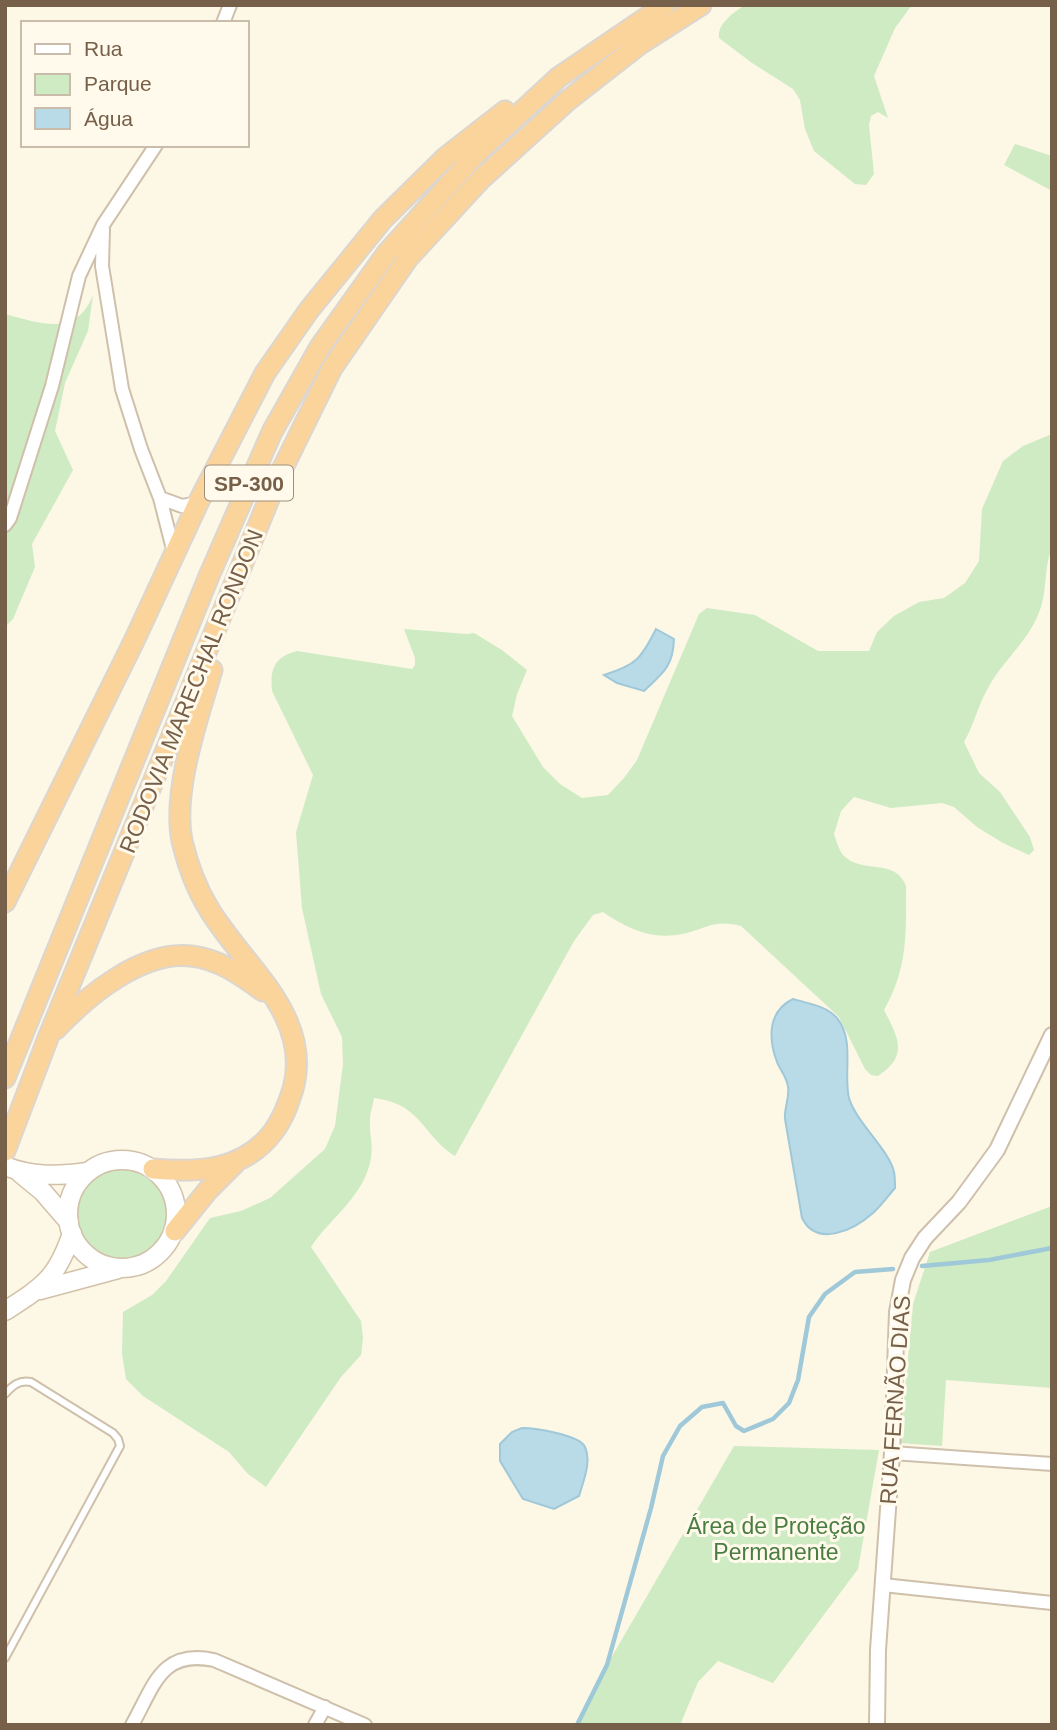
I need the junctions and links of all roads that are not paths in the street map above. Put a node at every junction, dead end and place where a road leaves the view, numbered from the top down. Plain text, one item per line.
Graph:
1 (665, 5) edge
2 (701, 5) edge
3 (559, 76) junction
4 (155, 147) edge
5 (103, 225) junction
6 (160, 498) junction
7 (198, 503) junction
8 (5, 525) edge
9 (174, 553) junction
10 (242, 568) junction
11 (5, 902) edge
12 (277, 1000) junction
13 (1052, 1035) edge
14 (48, 1038) junction
15 (5, 1078) edge
16 (5, 1151) edge
17 (236, 1162) junction
18 (11, 1169) edge
19 (153, 1169) junction
20 (87, 1172) junction
21 (70, 1228) junction
22 (174, 1231) junction
23 (120, 1268) junction
24 (37, 1291) junction
25 (5, 1311) edge
26 (5, 1394) edge
27 (892, 1452) junction
28 (1052, 1464) edge
29 (883, 1585) junction
30 (1052, 1603) edge
31 (5, 1658) edge
32 (325, 1707) junction
33 (877, 1724) edge
34 (132, 1725) edge
35 (315, 1725) edge
36 (365, 1725) edge
37 (884, 1725) edge

1 - 3 highway, RODOVIA MARECHAL RONDON / SP-300
2 - 10 highway, RODOVIA MARECHAL RONDON / SP-300
3 - 7 highway
3 - 15 highway, RODOVIA MARECHAL RONDON / SP-300
4 - 5 street
5 - 6 street
5 - 8 street
6 - 7 street
6 - 9 street
7 - 9 highway
9 - 11 highway
10 - 12 highway
10 - 14 highway, RODOVIA MARECHAL RONDON / SP-300
12 - 14 highway
12 - 17 highway
13 - 27 street, RUA FERNÃO DIAS
14 - 16 highway, RODOVIA MARECHAL RONDON / SP-300
17 - 19 highway
17 - 22 highway
18 - 20 main road
18 - 21 main road
19 - 20 main road
19 - 22 main road
20 - 21 main road
21 - 23 main road
21 - 24 main road
22 - 23 main road
23 - 24 main road
24 - 25 main road
26 - 31 lane
27 - 28 street
27 - 29 street, RUA FERNÃO DIAS
29 - 30 street
29 - 33 street, RUA FERNÃO DIAS
32 - 34 street
32 - 35 street
32 - 36 street
33 - 37 street

